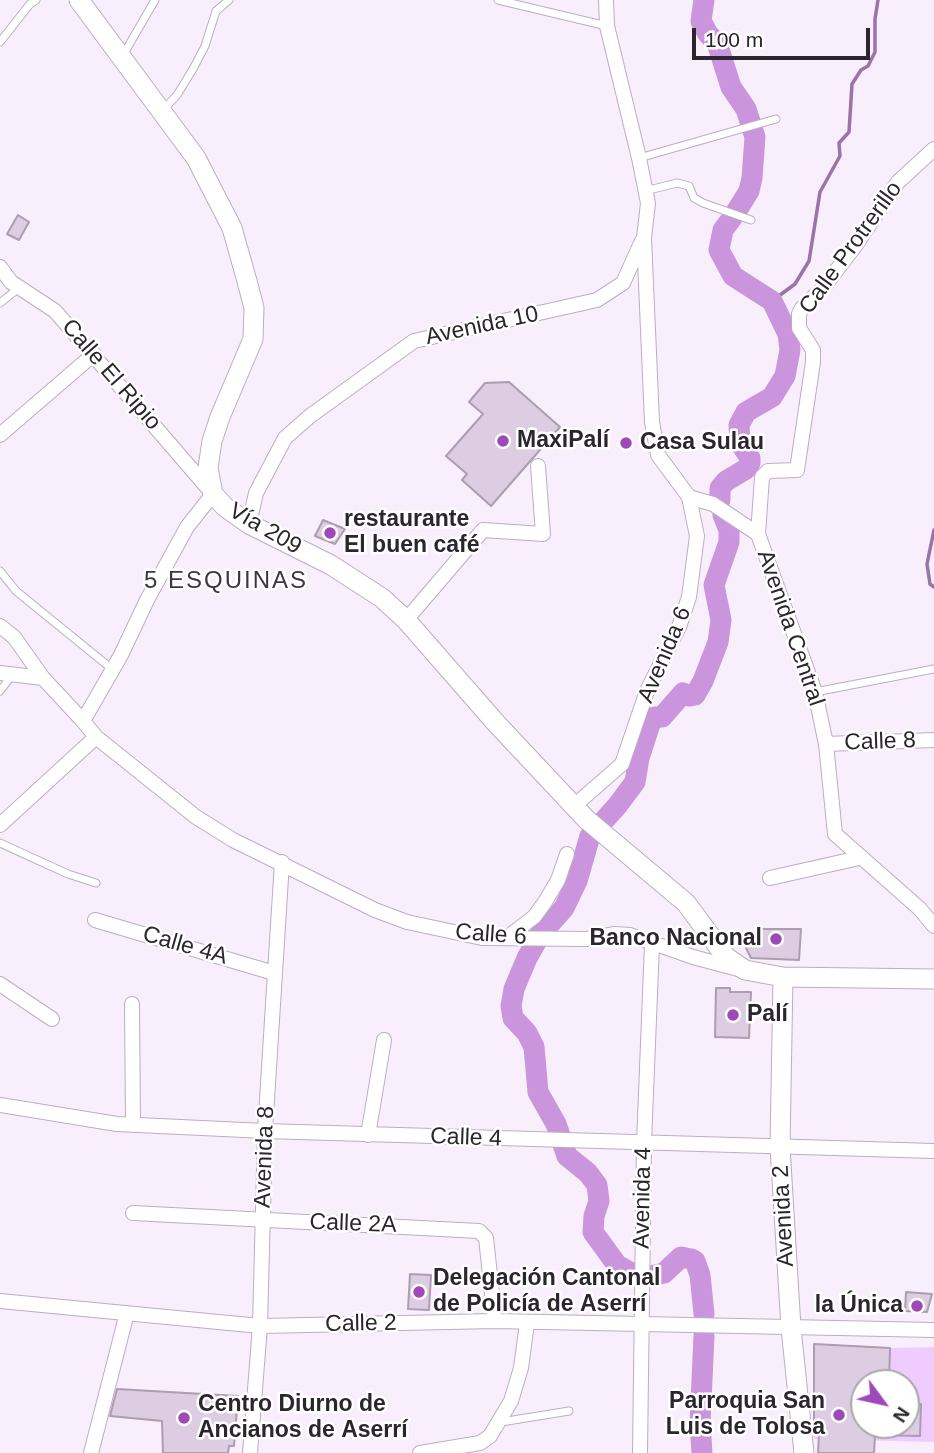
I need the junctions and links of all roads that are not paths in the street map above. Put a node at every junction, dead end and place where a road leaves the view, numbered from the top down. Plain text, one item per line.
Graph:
1 (36, 0) edge
2 (79, 0) edge
3 (155, 0) edge
4 (229, 0) edge
5 (498, 0) edge
6 (606, 0) edge
7 (607, 26) junction
8 (0, 42) edge
9 (121, 59) junction
10 (162, 112) junction
11 (776, 119) dead end
12 (934, 149) edge
13 (639, 158) junction
14 (645, 191) junction
15 (751, 220) dead end
16 (644, 237) junction
17 (0, 267) edge
18 (19, 288) junction
19 (0, 303) edge
20 (94, 354) junction
21 (0, 435) edge
22 (538, 466) dead end
23 (213, 494) junction
24 (689, 497) junction
25 (249, 524) junction
26 (758, 534) junction
27 (0, 571) edge
28 (406, 620) junction
29 (0, 626) edge
30 (112, 669) junction
31 (934, 669) edge
32 (6, 674) edge
33 (43, 678) junction
34 (0, 691) edge
35 (815, 692) junction
36 (83, 720) junction
37 (96, 737) junction
38 (934, 740) edge
39 (825, 744) junction
40 (574, 806) junction
41 (0, 825) edge
42 (0, 843) edge
43 (567, 854) dead end
44 (859, 858) junction
45 (282, 862) junction
46 (770, 878) dead end
47 (96, 883) dead end
48 (95, 920) dead end
49 (934, 926) edge
50 (509, 936) junction
51 (652, 944) junction
52 (745, 970) junction
53 (274, 973) junction
54 (783, 977) junction
55 (934, 979) edge
56 (0, 984) edge
57 (132, 1004) dead end
58 (52, 1019) dead end
59 (384, 1040) dead end
60 (0, 1105) edge
61 (133, 1125) junction
62 (265, 1131) junction
63 (368, 1135) junction
64 (644, 1143) junction
65 (780, 1147) junction
66 (934, 1151) edge
67 (133, 1213) dead end
68 (263, 1221) junction
69 (0, 1300) edge
70 (127, 1313) junction
71 (495, 1321) junction
72 (527, 1323) junction
73 (641, 1323) junction
74 (260, 1326) junction
75 (791, 1328) junction
76 (934, 1330) edge
77 (569, 1411) dead end
78 (500, 1422) junction
79 (91, 1453) edge
80 (250, 1453) edge
81 (419, 1453) edge
82 (640, 1453) edge
83 (804, 1453) edge

1 - 8 lane
2 - 9 main road, Vía 209
3 - 9 lane
4 - 10 lane
5 - 7 lane
6 - 7 street
7 - 13 street
9 - 10 main road, Vía 209
10 - 23 main road, Vía 209
11 - 13 lane
12 - 26 street, Calle Protrerillo
13 - 14 street
14 - 15 lane
14 - 16 street
16 - 24 street, Avenida 6
16 - 25 street, Avenida 10
17 - 18 street, Calle El Ripio
18 - 19 lane
18 - 20 street, Calle El Ripio
20 - 21 street
20 - 23 street, Calle El Ripio
22 - 28 street
23 - 25 main road, Vía 209
23 - 30 street
24 - 26 street, Avenida Central
24 - 40 street, Avenida 6
25 - 28 main road, Vía 209
26 - 35 street, Avenida Central
27 - 30 lane
28 - 40 main road, Vía 209
29 - 33 street, Calle 6
30 - 36 street
31 - 35 lane
32 - 33 street
32 - 34 lane
33 - 36 street, Calle 6
35 - 39 street, Avenida Central
36 - 37 street, Calle 6
37 - 41 street
37 - 45 street, Calle 6
38 - 39 street, Calle 8
39 - 44 street, Avenida Central
40 - 52 main road, Vía 209
42 - 47 lane
43 - 50 street
44 - 46 street
44 - 49 street, Avenida Central
45 - 50 street, Calle 6
45 - 53 street, Avenida 8
48 - 53 street, Calle 4A
50 - 51 street, Calle 6
51 - 52 street, Calle 6
51 - 64 street, Avenida 4
52 - 54 main road, Calle 6
53 - 62 street, Avenida 8
54 - 55 main road, Calle 6
54 - 65 main road, Avenida 2
56 - 58 street
57 - 61 street
59 - 63 street
60 - 61 street, Calle 4
61 - 62 street, Calle 4
62 - 63 street, Calle 4
62 - 68 street, Avenida 8
63 - 64 street, Calle 4
64 - 65 street, Calle 4
64 - 73 street, Avenida 4
65 - 66 street, Calle 4
65 - 75 main road, Avenida 2
67 - 68 street, Calle 2A
68 - 71 street, Calle 2A
68 - 74 street, Avenida 8
69 - 70 street, Calle 2
70 - 74 street, Calle 2
70 - 79 street
71 - 72 street, Calle 2
71 - 74 street, Calle 2
72 - 73 street, Calle 2
72 - 78 street
73 - 75 street, Calle 2
73 - 82 street, Avenida 4
74 - 80 street, Avenida 8
75 - 76 street, Calle 2
75 - 83 main road, Avenida 2
77 - 78 lane
78 - 81 street

